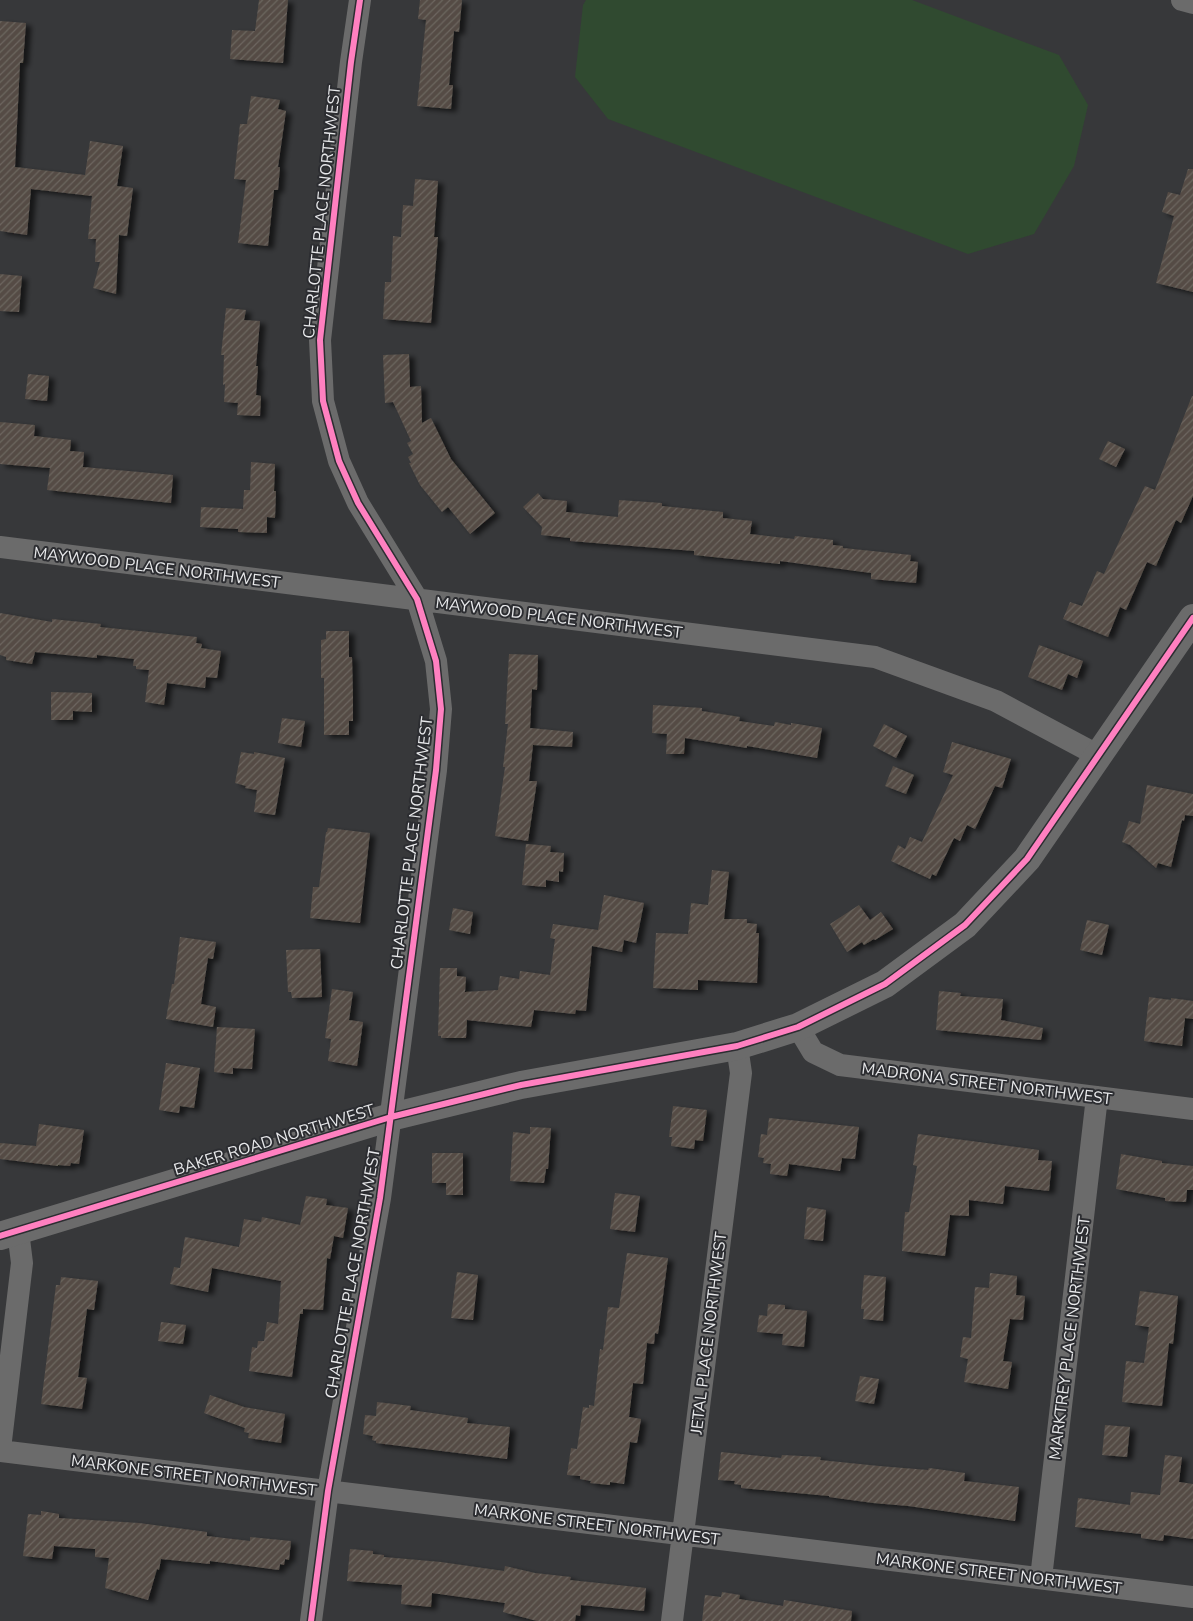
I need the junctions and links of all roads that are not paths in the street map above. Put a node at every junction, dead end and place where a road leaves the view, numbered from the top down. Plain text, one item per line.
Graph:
1 (360, 0) edge
2 (1182, 0) edge
3 (1193, 3) edge
4 (0, 547) edge
5 (417, 599) junction
6 (1193, 618) edge
7 (1099, 756) junction
8 (798, 1027) junction
9 (737, 1046) junction
10 (1098, 1097) junction
11 (1193, 1109) edge
12 (391, 1117) junction
13 (9, 1234) edge
14 (0, 1450) edge
15 (328, 1491) junction
16 (683, 1535) junction
17 (1040, 1578) junction
18 (1193, 1597) edge
19 (311, 1621) edge
20 (672, 1621) edge

1 - 5 street, CHARLOTTE PLACE NORTHWEST
2 - 3 street
4 - 5 street, MAYWOOD PLACE NORTHWEST
5 - 7 street, MAYWOOD PLACE NORTHWEST
5 - 12 street, CHARLOTTE PLACE NORTHWEST
6 - 7 street, BAKER ROAD NORTHWEST
7 - 8 street, BAKER ROAD NORTHWEST
8 - 9 street, BAKER ROAD NORTHWEST
8 - 10 street, MADRONA STREET NORTHWEST
9 - 12 street, BAKER ROAD NORTHWEST
9 - 16 street, JETAL PLACE NORTHWEST
10 - 11 street, MADRONA STREET NORTHWEST
10 - 17 street, MARKTREY PLACE NORTHWEST
12 - 13 street, BAKER ROAD NORTHWEST
12 - 15 street, CHARLOTTE PLACE NORTHWEST
13 - 14 street
14 - 15 street, MARKONE STREET NORTHWEST
15 - 16 street, MARKONE STREET NORTHWEST
15 - 19 street, CHARLOTTE PLACE NORTHWEST
16 - 17 street, MARKONE STREET NORTHWEST
16 - 20 street, JETAL PLACE NORTHWEST
17 - 18 street, MARKONE STREET NORTHWEST

